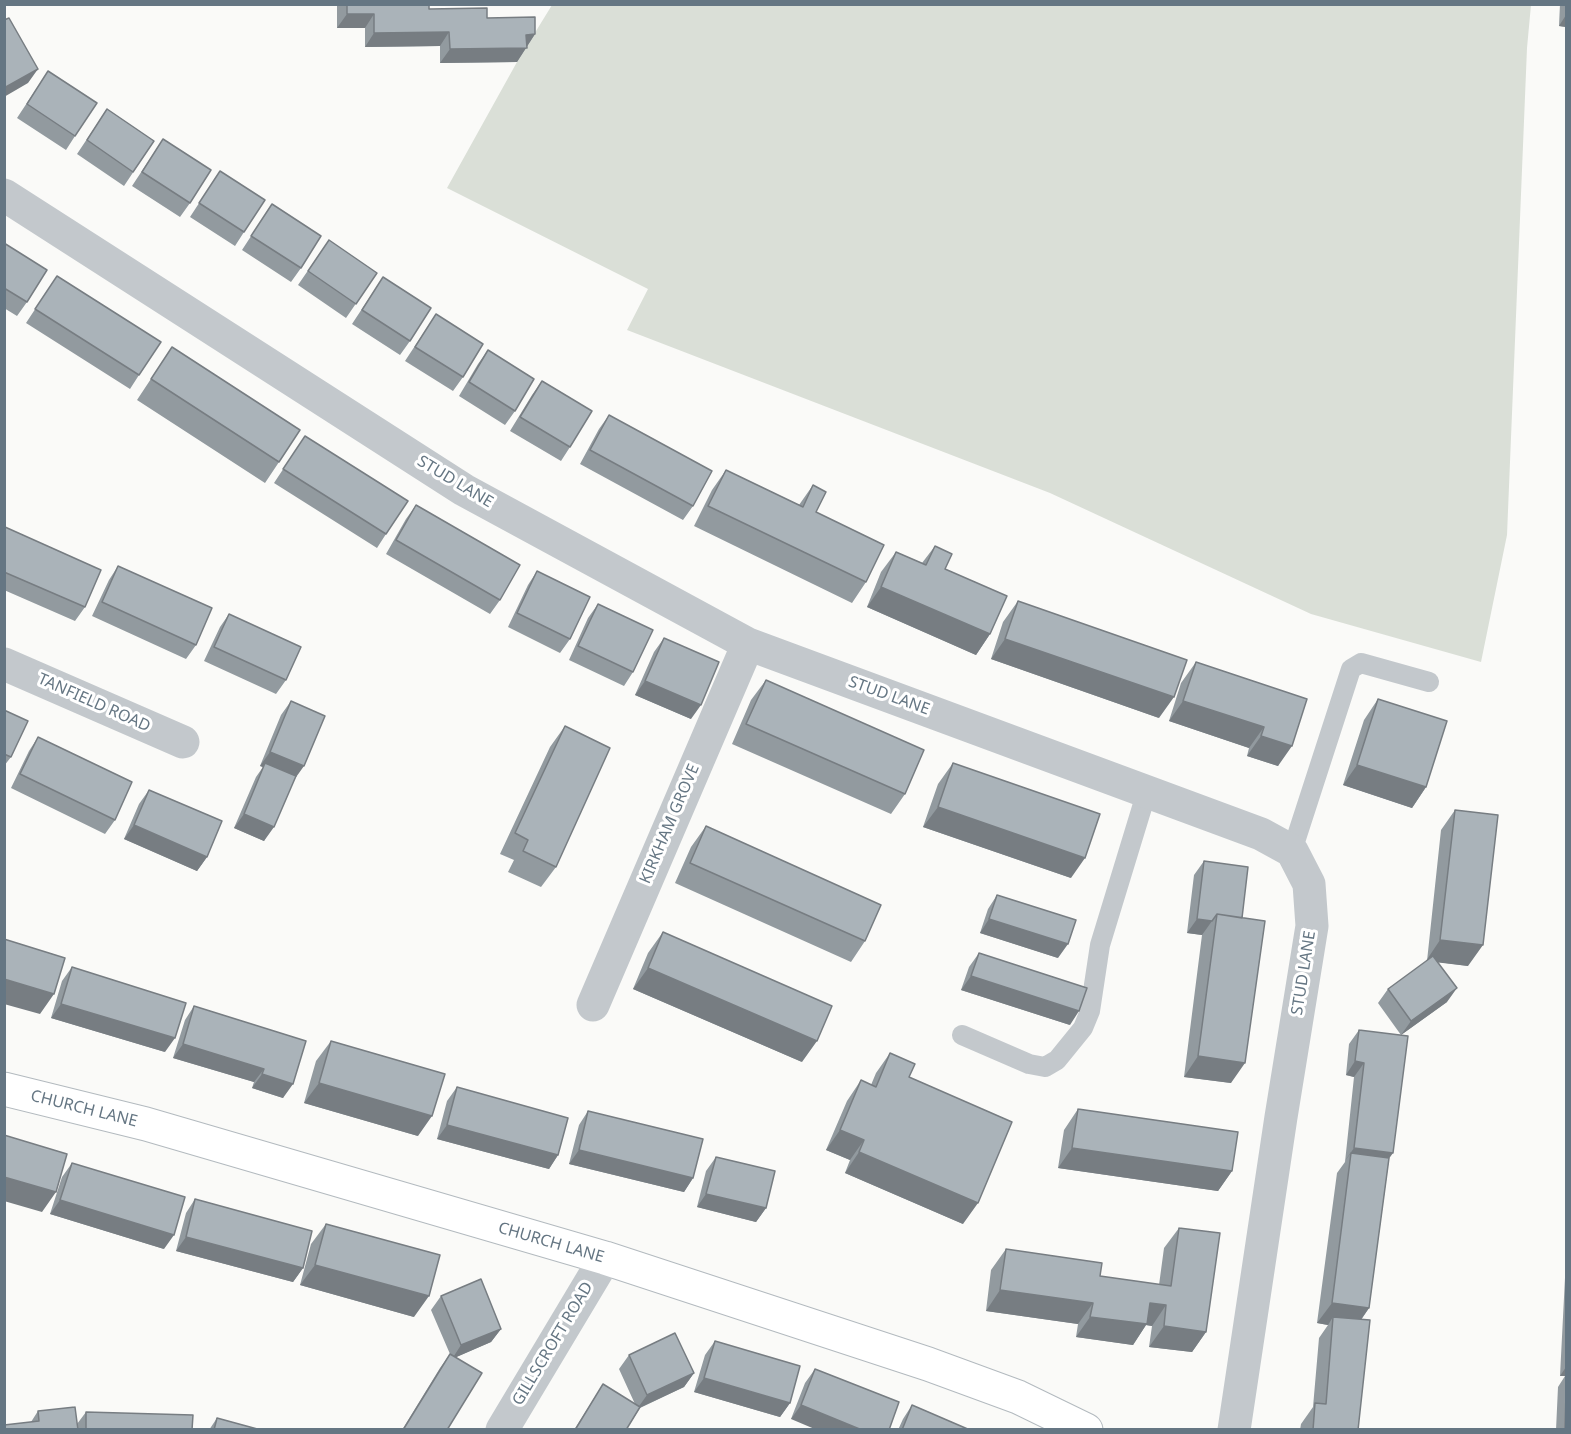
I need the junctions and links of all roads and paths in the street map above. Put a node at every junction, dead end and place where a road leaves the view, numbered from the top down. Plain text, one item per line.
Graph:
1 (4, 195) edge
2 (748, 644) junction
3 (4, 664) edge
4 (1429, 682) dead end
5 (183, 742) dead end
6 (1147, 791) junction
7 (1292, 851) junction
8 (593, 1005) dead end
9 (962, 1035) dead end
10 (4, 1089) edge
11 (605, 1258) junction
12 (502, 1430) edge
13 (1086, 1430) edge
14 (1234, 1430) edge

1 - 2 street, STUD LANE
2 - 6 street, STUD LANE
2 - 8 street, KIRKHAM GROVE
3 - 5 street, TANFIELD ROAD
4 - 7 lane
6 - 7 street, STUD LANE
6 - 9 lane
7 - 14 street, STUD LANE
10 - 11 street, CHURCH LANE
11 - 12 street, GILLSCROFT ROAD
11 - 13 street, CHURCH LANE

